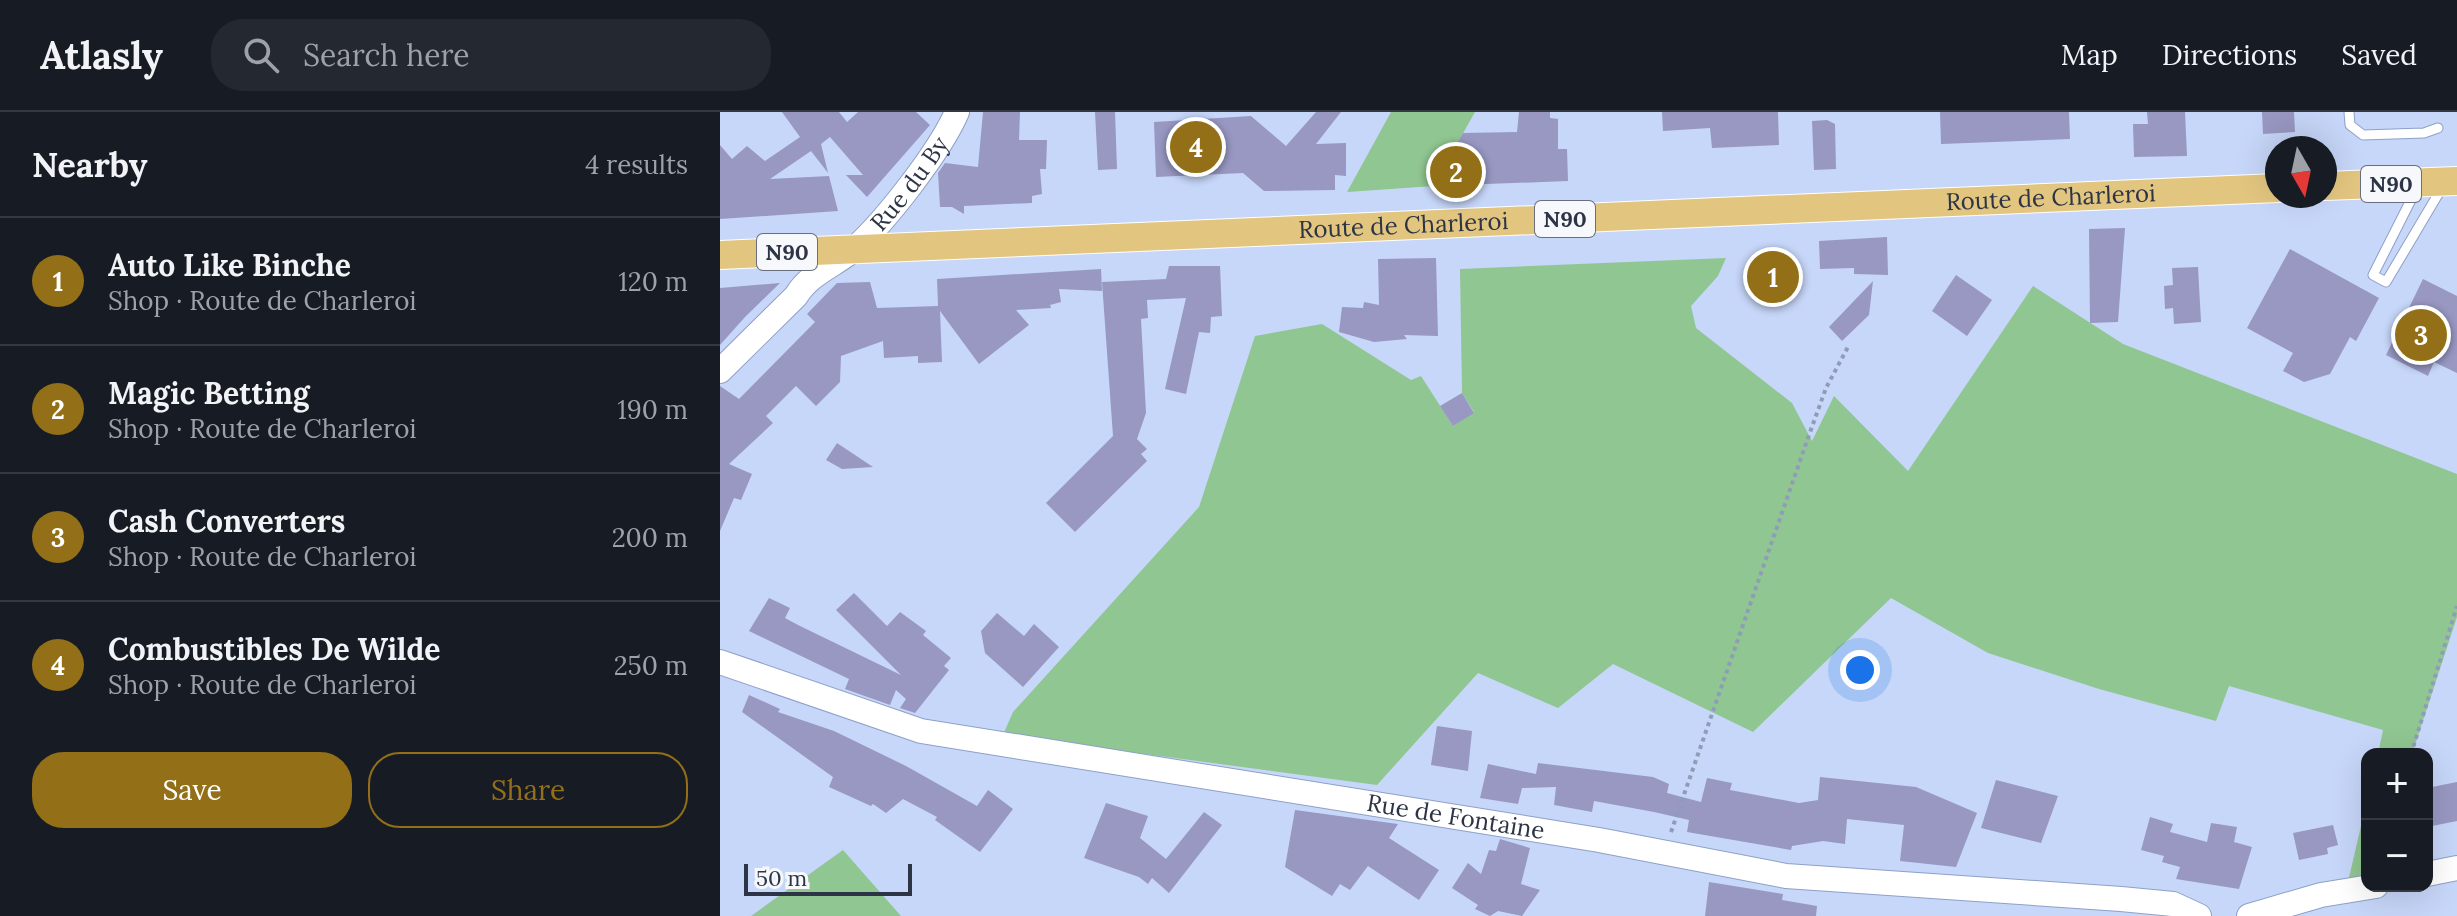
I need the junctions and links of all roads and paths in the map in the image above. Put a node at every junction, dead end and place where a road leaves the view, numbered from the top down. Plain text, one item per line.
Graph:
1 (957, 112) edge
2 (2349, 112) edge
3 (2438, 128) dead end
4 (2441, 182) edge
5 (2337, 186) edge
6 (2265, 189) edge
7 (853, 249) junction
8 (720, 255) edge
9 (1849, 345) dead end
10 (720, 371) edge
11 (2457, 606) edge
12 (720, 662) edge
13 (2413, 748) edge
14 (1666, 853) junction
15 (2457, 868) edge
16 (2433, 873) edge
17 (2361, 888) edge
18 (2199, 916) edge
19 (2249, 916) edge

1 - 7 street, Rue du By
2 - 3 lane
4 - 4 lane
4 - 5 main road, N90
6 - 7 main road, Route de Charleroi / N90
7 - 8 main road, Route de Charleroi / N90
7 - 10 street, Rue du By
9 - 14 path
11 - 13 path
12 - 14 street, Rue de Fontaine
14 - 18 street, Rue de Fontaine
15 - 16 street
17 - 19 street

